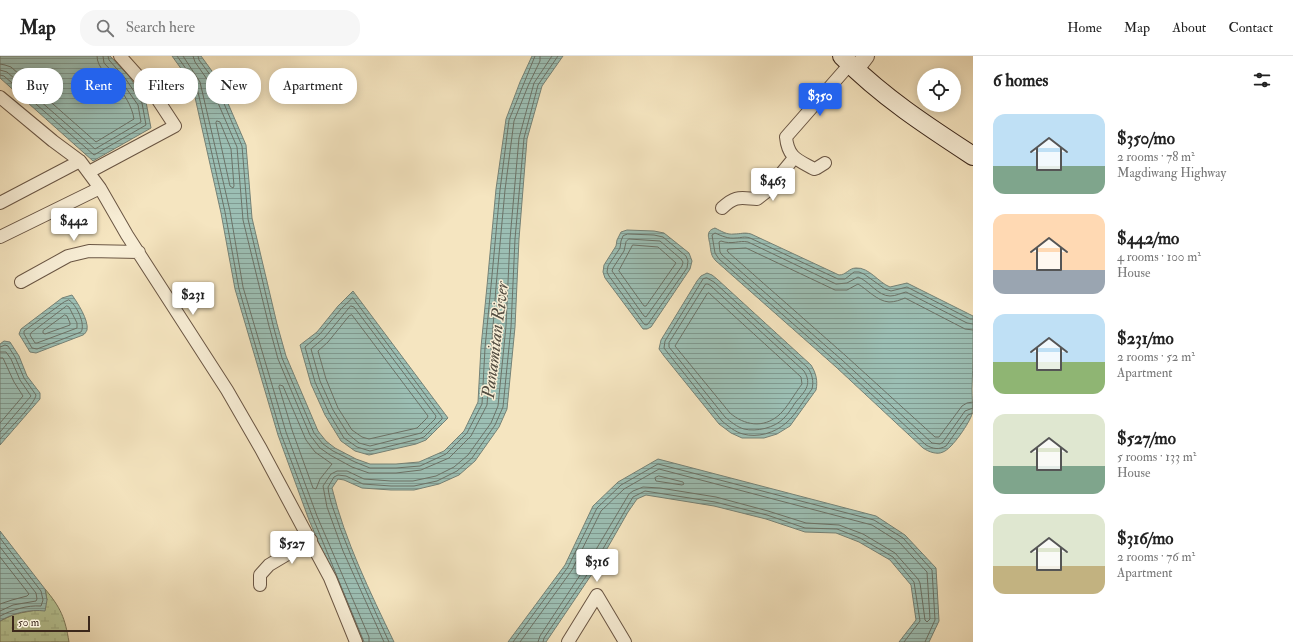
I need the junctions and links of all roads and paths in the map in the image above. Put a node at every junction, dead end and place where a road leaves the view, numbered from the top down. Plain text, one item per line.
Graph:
1 (120, 56) edge
2 (854, 61) edge
3 (0, 97) edge
4 (973, 156) edge
5 (794, 158) junction
6 (80, 162) junction
7 (825, 163) dead end
8 (89, 172) junction
9 (100, 188) junction
10 (0, 203) edge
11 (722, 208) dead end
12 (0, 237) edge
13 (139, 252) junction
14 (21, 282) dead end
15 (311, 540) junction
16 (260, 585) dead end
17 (356, 642) edge
18 (568, 642) edge
19 (625, 642) edge

1 - 8 street
2 - 4 main road
2 - 5 street
3 - 6 street
5 - 7 street
5 - 11 street
6 - 8 street
6 - 10 street
8 - 9 street
9 - 12 street
9 - 13 street
13 - 14 street
13 - 15 street
15 - 16 street
15 - 17 street
18 - 19 street

